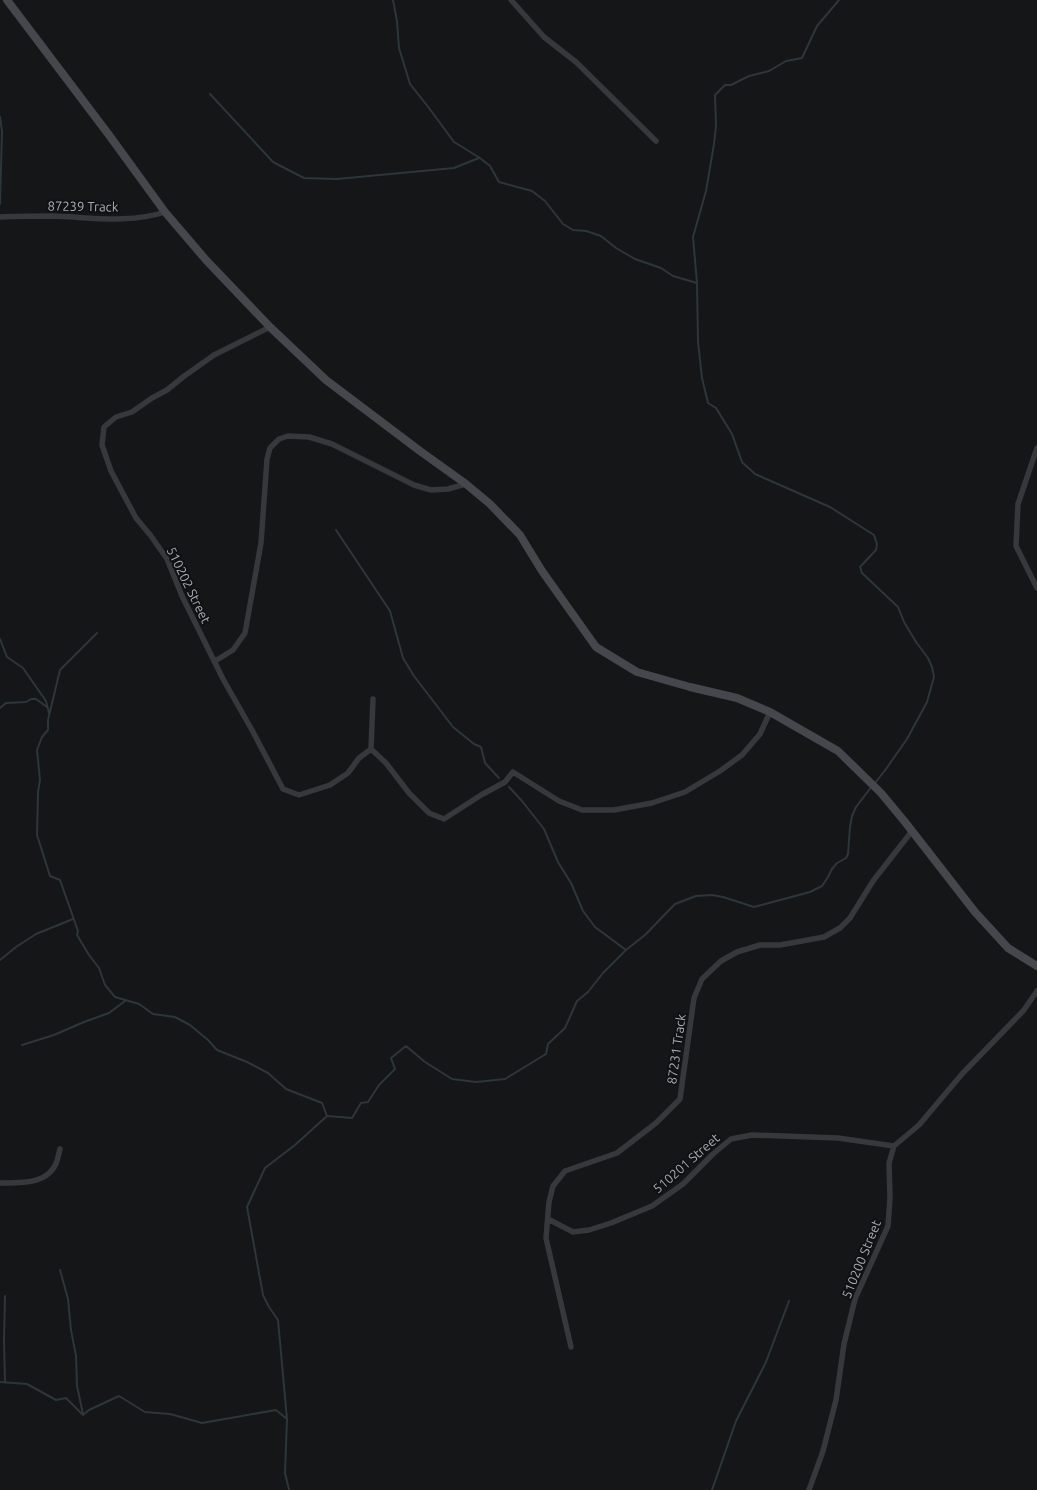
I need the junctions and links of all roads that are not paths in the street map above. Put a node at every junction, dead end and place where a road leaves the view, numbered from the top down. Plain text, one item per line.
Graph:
1 (7, 0) edge
2 (510, 0) edge
3 (656, 142) dead end
4 (165, 212) junction
5 (0, 217) edge
6 (270, 326) junction
7 (1037, 448) edge
8 (466, 484) junction
9 (1037, 588) edge
10 (214, 661) junction
11 (373, 699) dead end
12 (770, 712) junction
13 (371, 749) junction
14 (912, 831) junction
15 (1035, 963) edge
16 (1037, 991) edge
17 (894, 1146) junction
18 (60, 1149) dead end
19 (0, 1183) edge
20 (548, 1219) junction
21 (571, 1347) dead end
22 (809, 1490) edge

1 - 4 street
2 - 3 street
4 - 5 street, 87239 Track
4 - 6 street
6 - 8 street
6 - 10 street, 510202 Street
7 - 9 street
8 - 10 street
8 - 12 street
10 - 13 street, 510202 Street
11 - 13 street
12 - 13 street
12 - 14 street
14 - 15 street
14 - 20 street, 87231 Track
16 - 17 street
17 - 20 street, 510201 Street
17 - 22 street, 510200 Street
18 - 19 street
20 - 21 street, 87231 Track

